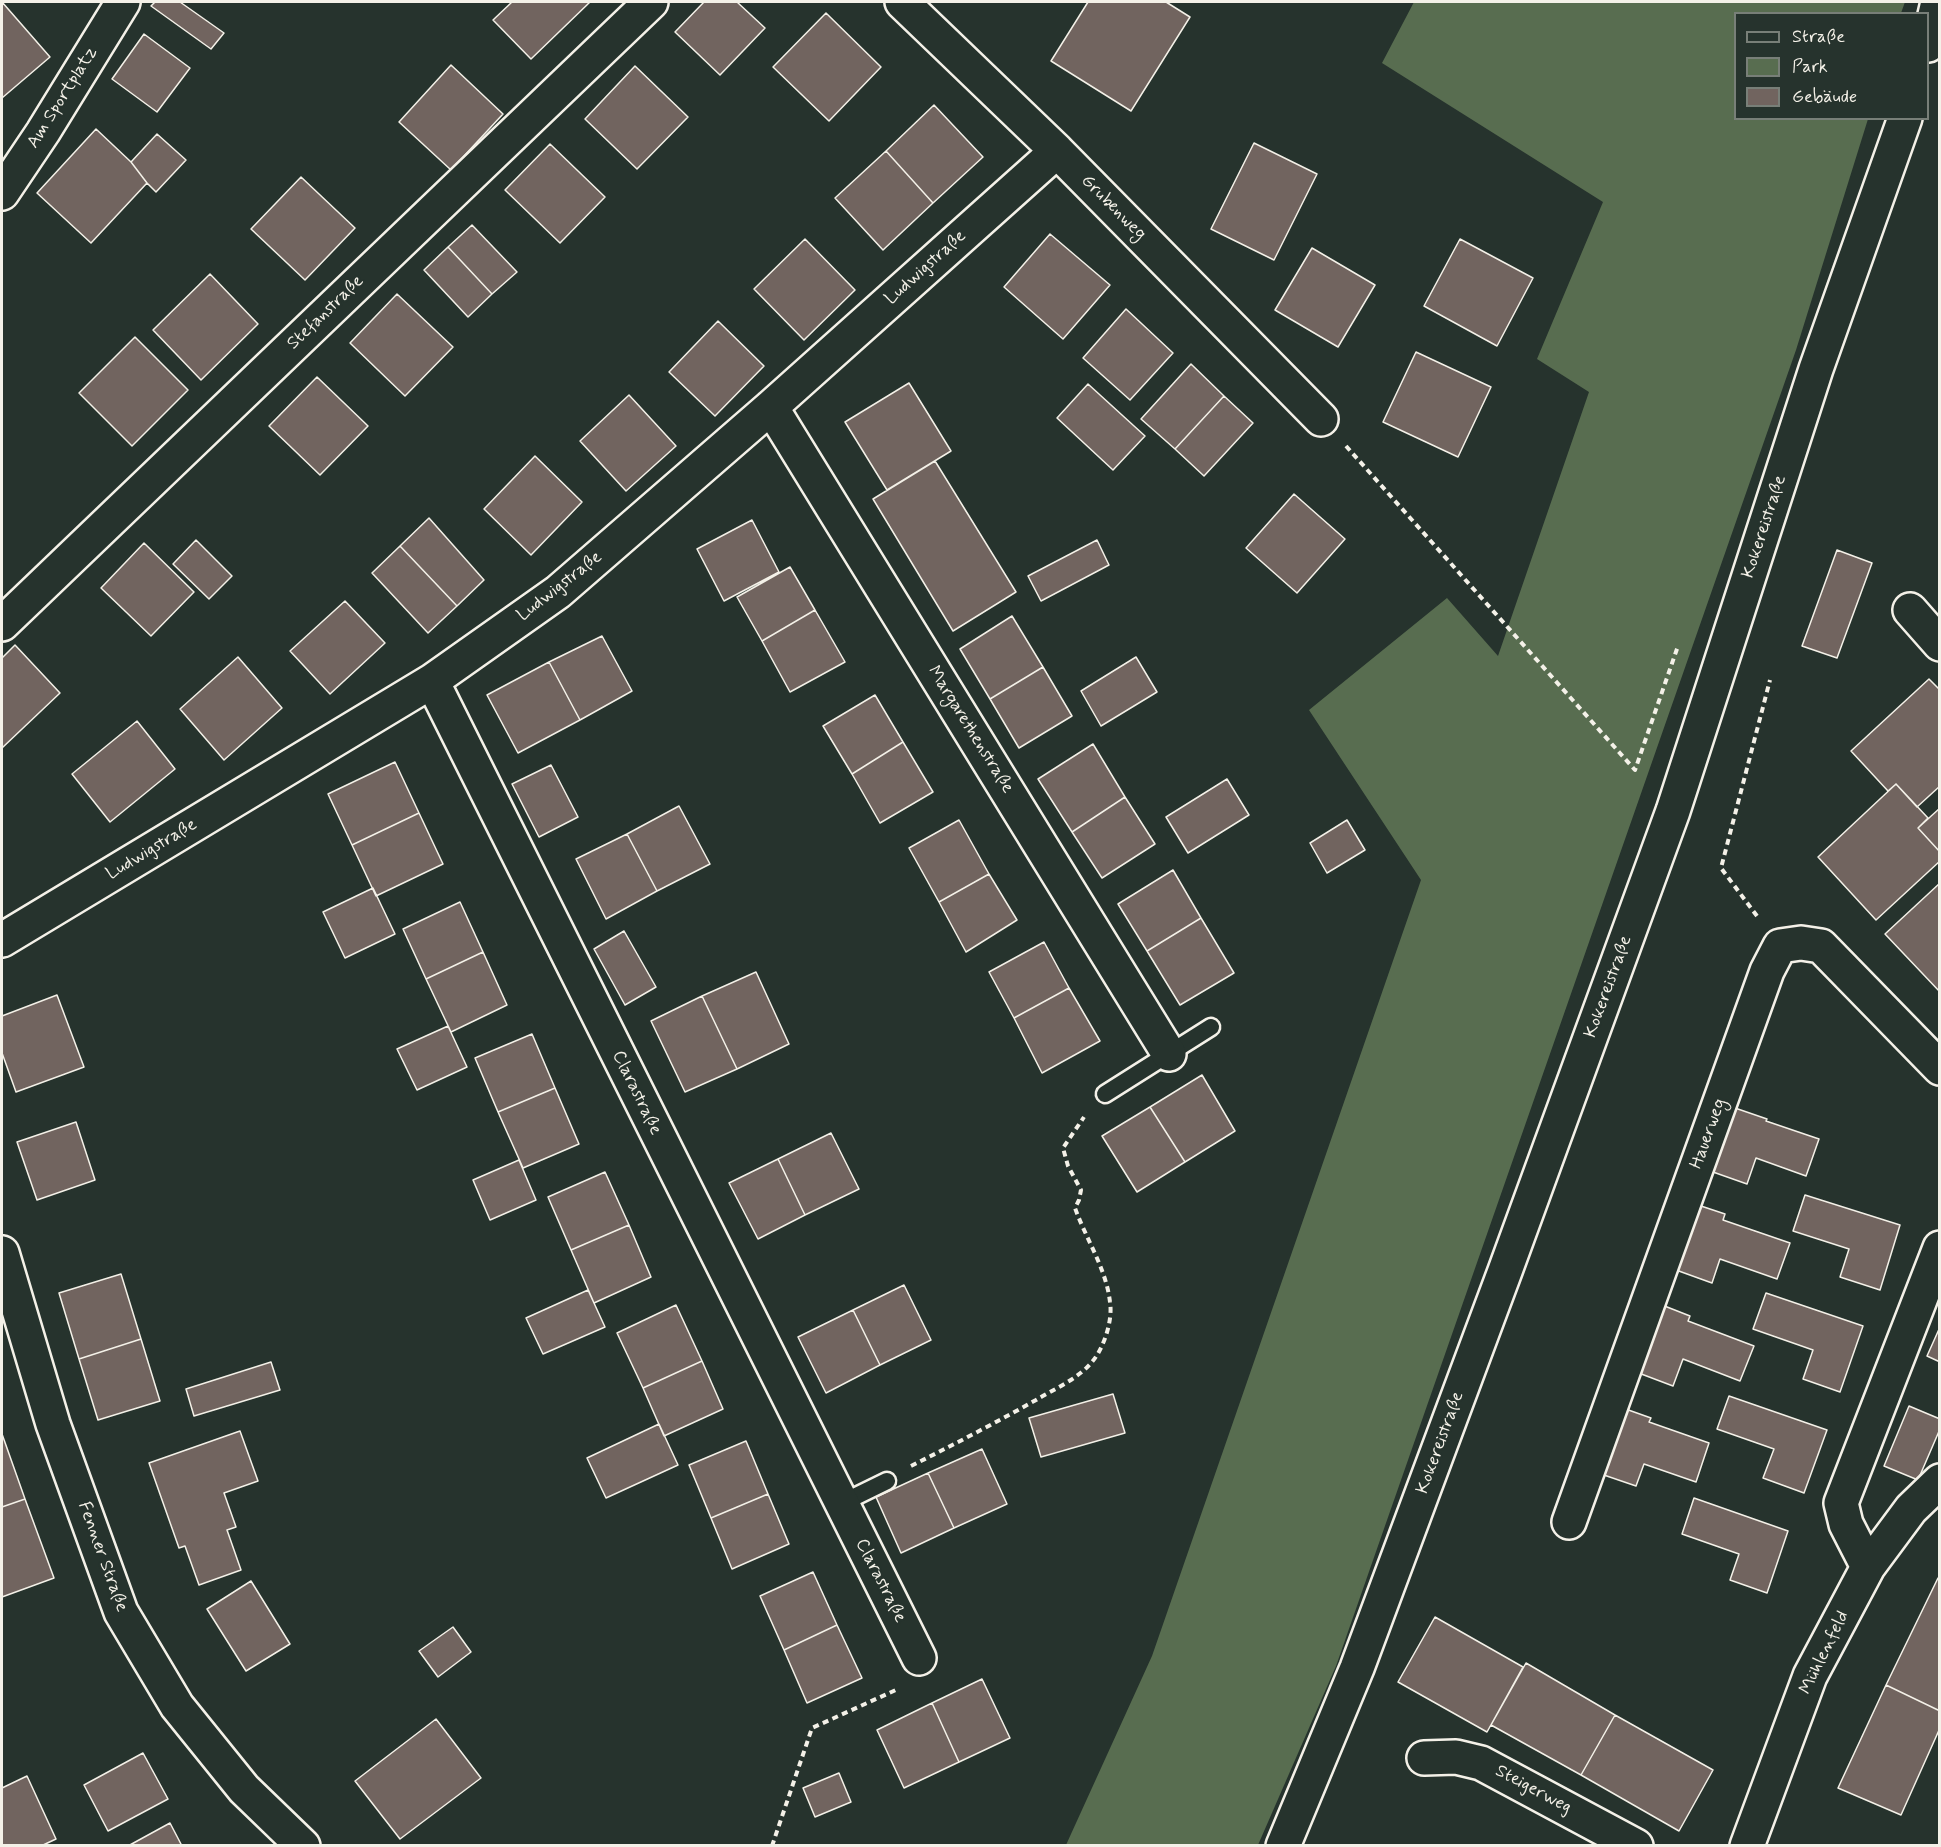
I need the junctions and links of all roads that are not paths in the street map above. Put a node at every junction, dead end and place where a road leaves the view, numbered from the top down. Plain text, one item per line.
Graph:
1 (123, 2) edge
2 (651, 2) edge
3 (902, 2) edge
4 (1938, 2) edge
5 (1929, 41) edge
6 (1904, 120) edge
7 (1057, 151) junction
8 (2, 193) edge
9 (771, 407) junction
10 (1321, 419) road end
11 (1910, 610) dead end
12 (2, 624) edge
13 (1940, 644) edge
14 (432, 681) junction
15 (2, 940) edge
16 (1211, 1027) dead end
17 (1169, 1054) junction
18 (1940, 1068) edge
19 (1105, 1094) road end
20 (1940, 1248) edge
21 (2, 1253) edge
22 (887, 1481) road end
23 (1940, 1481) edge
24 (840, 1504) junction
25 (1569, 1522) dead end
26 (1869, 1567) junction
27 (919, 1658) road end
28 (1424, 1758) dead end
29 (303, 1845) edge
30 (1283, 1845) edge
31 (1636, 1845) edge
32 (1747, 1845) edge

1 - 8 street, Am Sportplatz
2 - 12 street, Stefanstraße
3 - 7 street, Grubenweg
4 - 5 street
6 - 30 street, Kokereistraße
7 - 9 street, Ludwigstraße
7 - 10 street, Grubenweg
9 - 14 street, Ludwigstraße
9 - 17 street, Margarethenstraße
11 - 13 street
14 - 15 street, Ludwigstraße
14 - 24 street, Clarastraße
16 - 17 lane
17 - 19 lane
18 - 25 street, Hauerweg
20 - 26 street
21 - 29 street, Fenner Straße
22 - 24 lane
23 - 26 street, Mühlenfeld
24 - 27 street, Clarastraße
26 - 32 street, Mühlenfeld
28 - 31 street, Steigerweg

